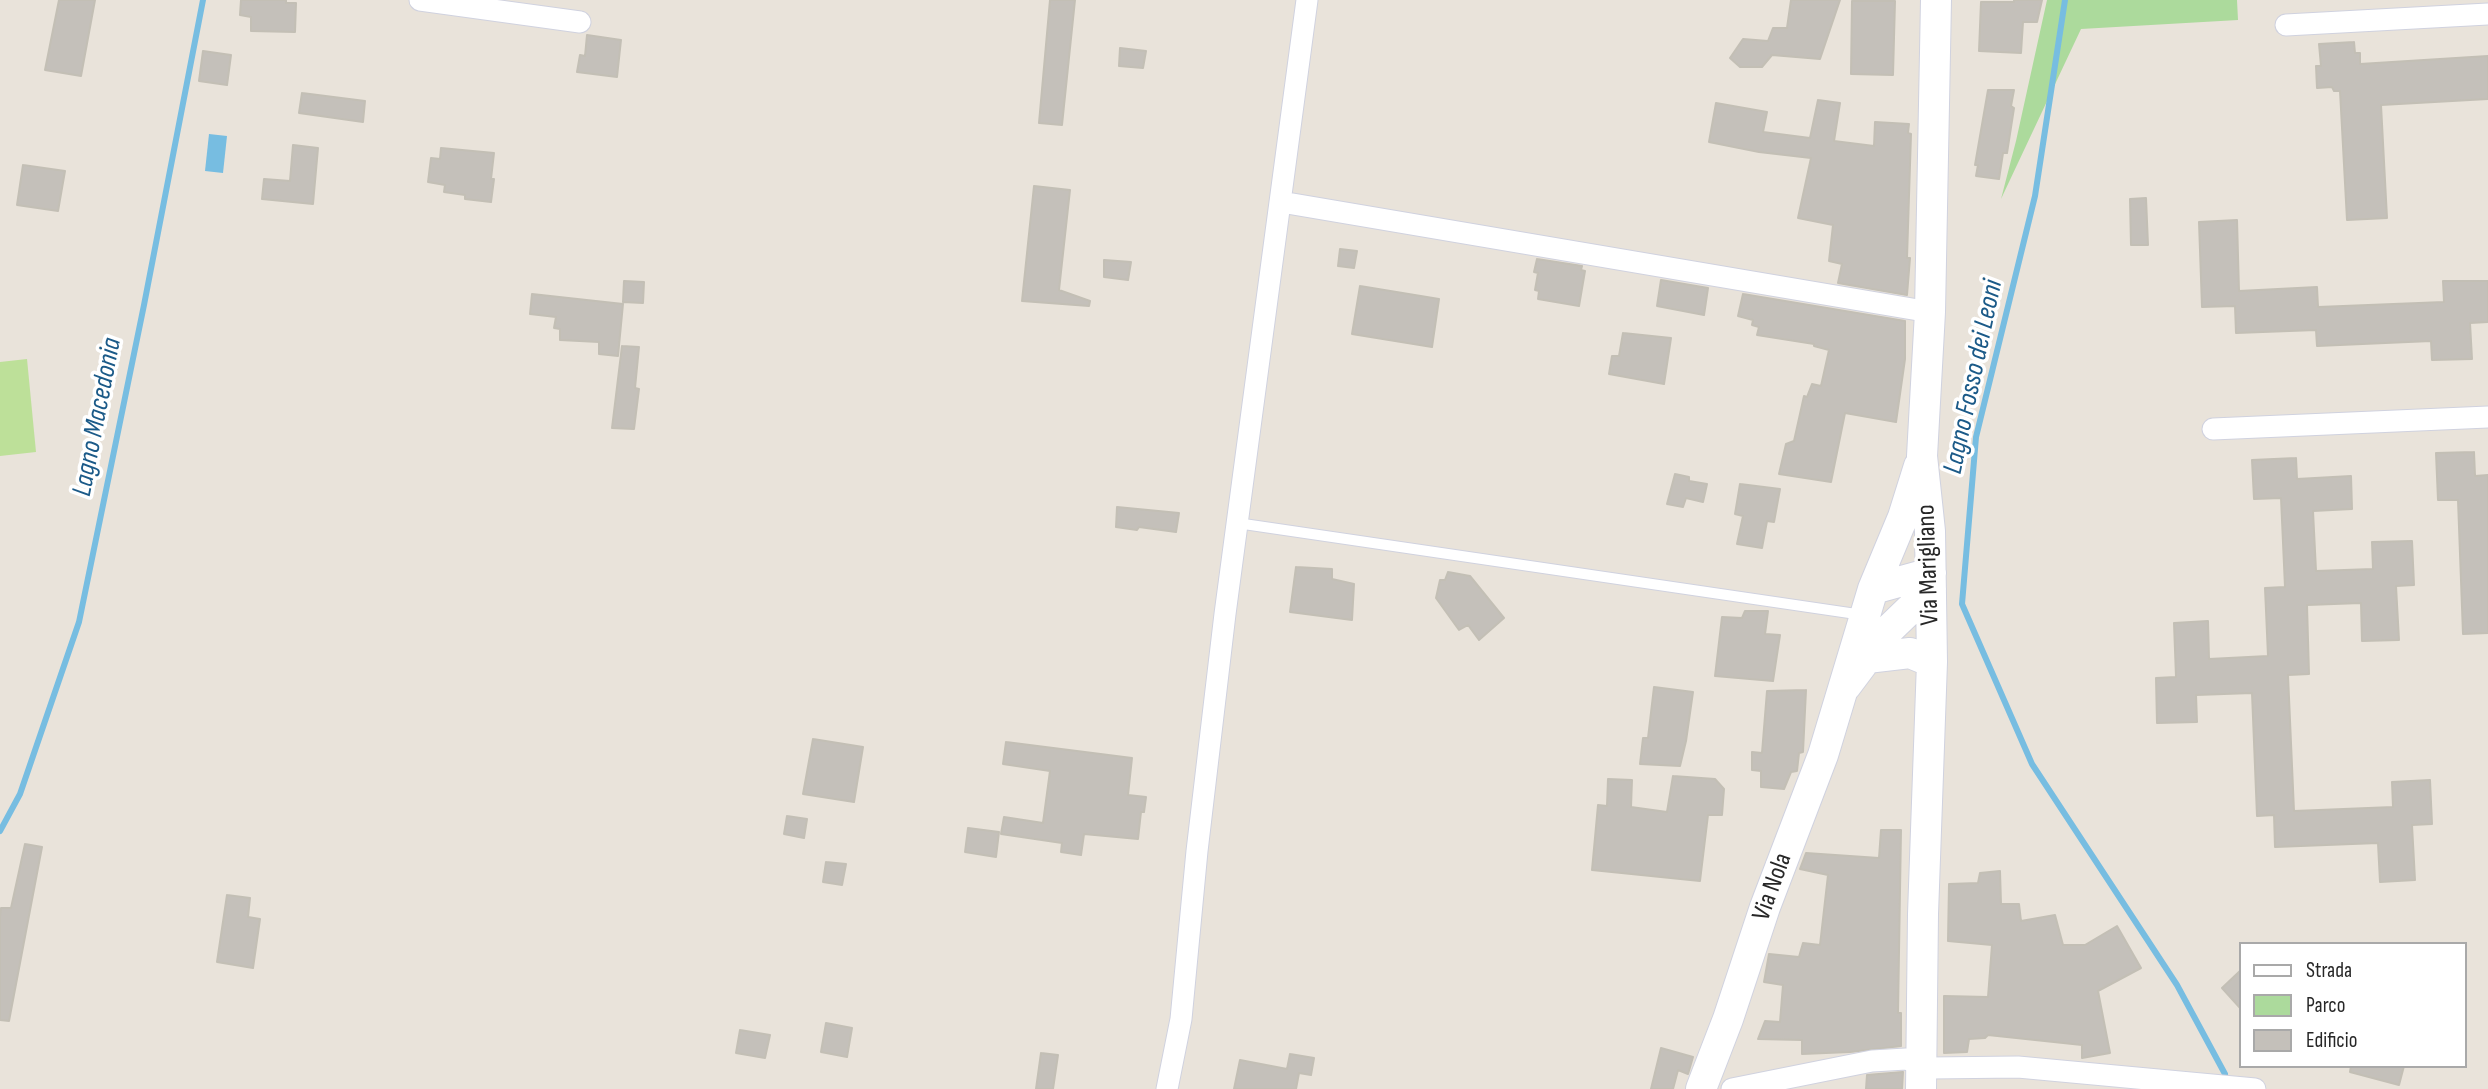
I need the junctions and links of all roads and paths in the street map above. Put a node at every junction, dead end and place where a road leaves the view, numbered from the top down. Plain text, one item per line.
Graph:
1 (420, 0) edge
2 (1307, 0) edge
3 (1936, 0) edge
4 (2488, 14) edge
5 (580, 22) dead end
6 (2286, 25) dead end
7 (1281, 202) junction
8 (1930, 312) junction
9 (2488, 418) edge
10 (2213, 429) dead end
11 (1922, 456) junction
12 (1237, 523) junction
13 (1931, 581) junction
14 (1869, 602) junction
15 (1867, 658) junction
16 (1932, 662) junction
17 (1846, 686) junction
18 (1921, 1077) edge
19 (1167, 1089) edge
20 (1701, 1089) edge
21 (1732, 1089) edge
22 (2255, 1089) edge

1 - 5 street
2 - 7 street
3 - 8 street, Via Marigliano
4 - 6 street
7 - 8 street
7 - 12 street
8 - 11 street, Via Marigliano
9 - 10 street
11 - 13 street, Via Marigliano
11 - 14 street, Via Nola
12 - 14 lane
12 - 19 street
13 - 14 street
13 - 15 street, Via Nola
13 - 16 street, Via Marigliano
14 - 17 street, Via Nola
15 - 16 street
15 - 17 street, Via Nola
16 - 18 street, Via Marigliano
17 - 20 street, Via Nola
18 - 21 street
18 - 22 street

